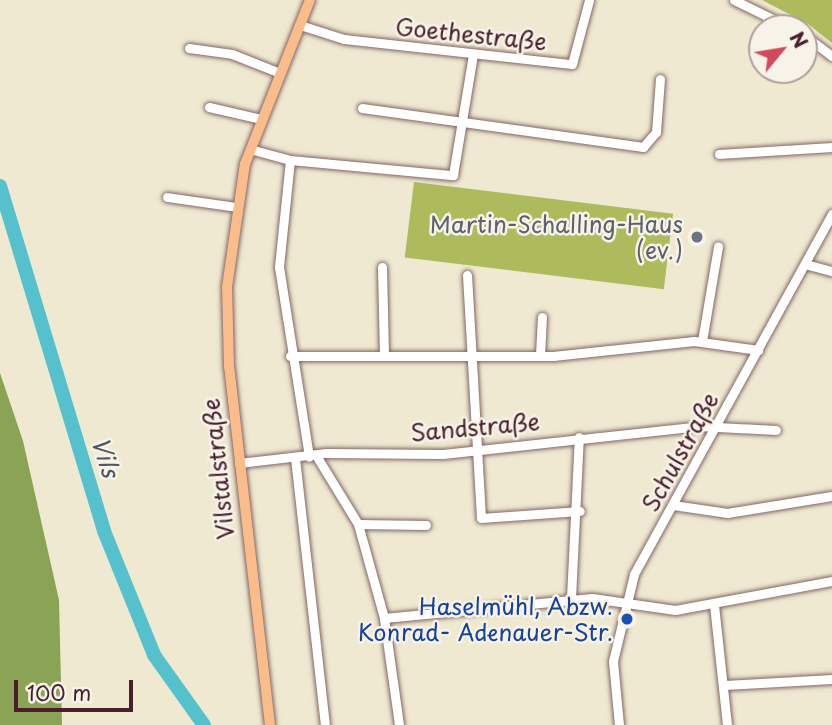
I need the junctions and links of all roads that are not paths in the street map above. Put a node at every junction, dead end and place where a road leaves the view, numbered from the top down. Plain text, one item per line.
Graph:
1 (310, 0) edge
2 (589, 0) edge
3 (734, 0) edge
4 (762, 14) edge
5 (300, 25) junction
6 (189, 48) dead end
7 (473, 54) junction
8 (280, 73) junction
9 (660, 79) dead end
10 (209, 107) dead end
11 (362, 108) dead end
12 (261, 119) junction
13 (463, 126) junction
14 (832, 148) edge
15 (250, 149) junction
16 (719, 154) dead end
17 (290, 160) junction
18 (167, 197) dead end
19 (236, 207) junction
20 (832, 214) edge
21 (718, 246) dead end
22 (805, 264) junction
23 (382, 267) dead end
24 (832, 271) edge
25 (467, 275) dead end
26 (542, 317) dead end
27 (702, 341) junction
28 (758, 350) junction
29 (540, 355) junction
30 (290, 356) junction
31 (384, 356) junction
32 (467, 357) junction
33 (716, 428) junction
34 (776, 430) dead end
35 (579, 437) junction
36 (475, 446) junction
37 (313, 457) junction
38 (295, 458) junction
39 (239, 463) junction
40 (832, 496) edge
41 (673, 505) junction
42 (580, 511) junction
43 (358, 524) junction
44 (426, 525) dead end
45 (832, 581) edge
46 (571, 598) junction
47 (625, 604) junction
48 (714, 606) junction
49 (384, 618) junction
50 (832, 679) edge
51 (725, 685) junction
52 (270, 725) edge
53 (325, 725) edge
54 (399, 725) edge
55 (619, 725) edge
56 (727, 725) edge

1 - 5 main road, Vilstalstraße
2 - 7 street, Goethestraße
3 - 4 street
5 - 7 street, Goethestraße
5 - 8 main road, Vilstalstraße
6 - 8 street
7 - 13 street
8 - 12 main road, Vilstalstraße
9 - 13 street
10 - 12 street
11 - 13 street
12 - 15 main road, Vilstalstraße
13 - 17 street
14 - 16 street
15 - 17 street
15 - 19 main road, Vilstalstraße
17 - 30 street
18 - 19 street
19 - 39 main road, Vilstalstraße
20 - 22 street, Schulstraße
21 - 27 street
22 - 24 street
22 - 28 street, Schulstraße
23 - 31 street
25 - 32 street
26 - 29 street
27 - 28 street
27 - 29 street
28 - 33 street, Schulstraße
29 - 32 street
30 - 31 street
30 - 37 street
31 - 32 street
32 - 36 street
33 - 34 street, Sandstraße
33 - 35 street, Sandstraße
33 - 41 street, Schulstraße
35 - 36 street, Sandstraße
35 - 42 street
36 - 37 street, Sandstraße
36 - 42 street
37 - 38 street, Sandstraße
37 - 43 street
38 - 39 street, Sandstraße
38 - 53 street
39 - 52 main road, Vilstalstraße
40 - 41 street
41 - 47 street, Schulstraße
42 - 46 street
43 - 44 street
43 - 49 street
45 - 48 street
46 - 47 street
46 - 49 street
47 - 48 street
47 - 55 street, Schulstraße
48 - 51 street
49 - 54 street
50 - 51 street
51 - 56 street

